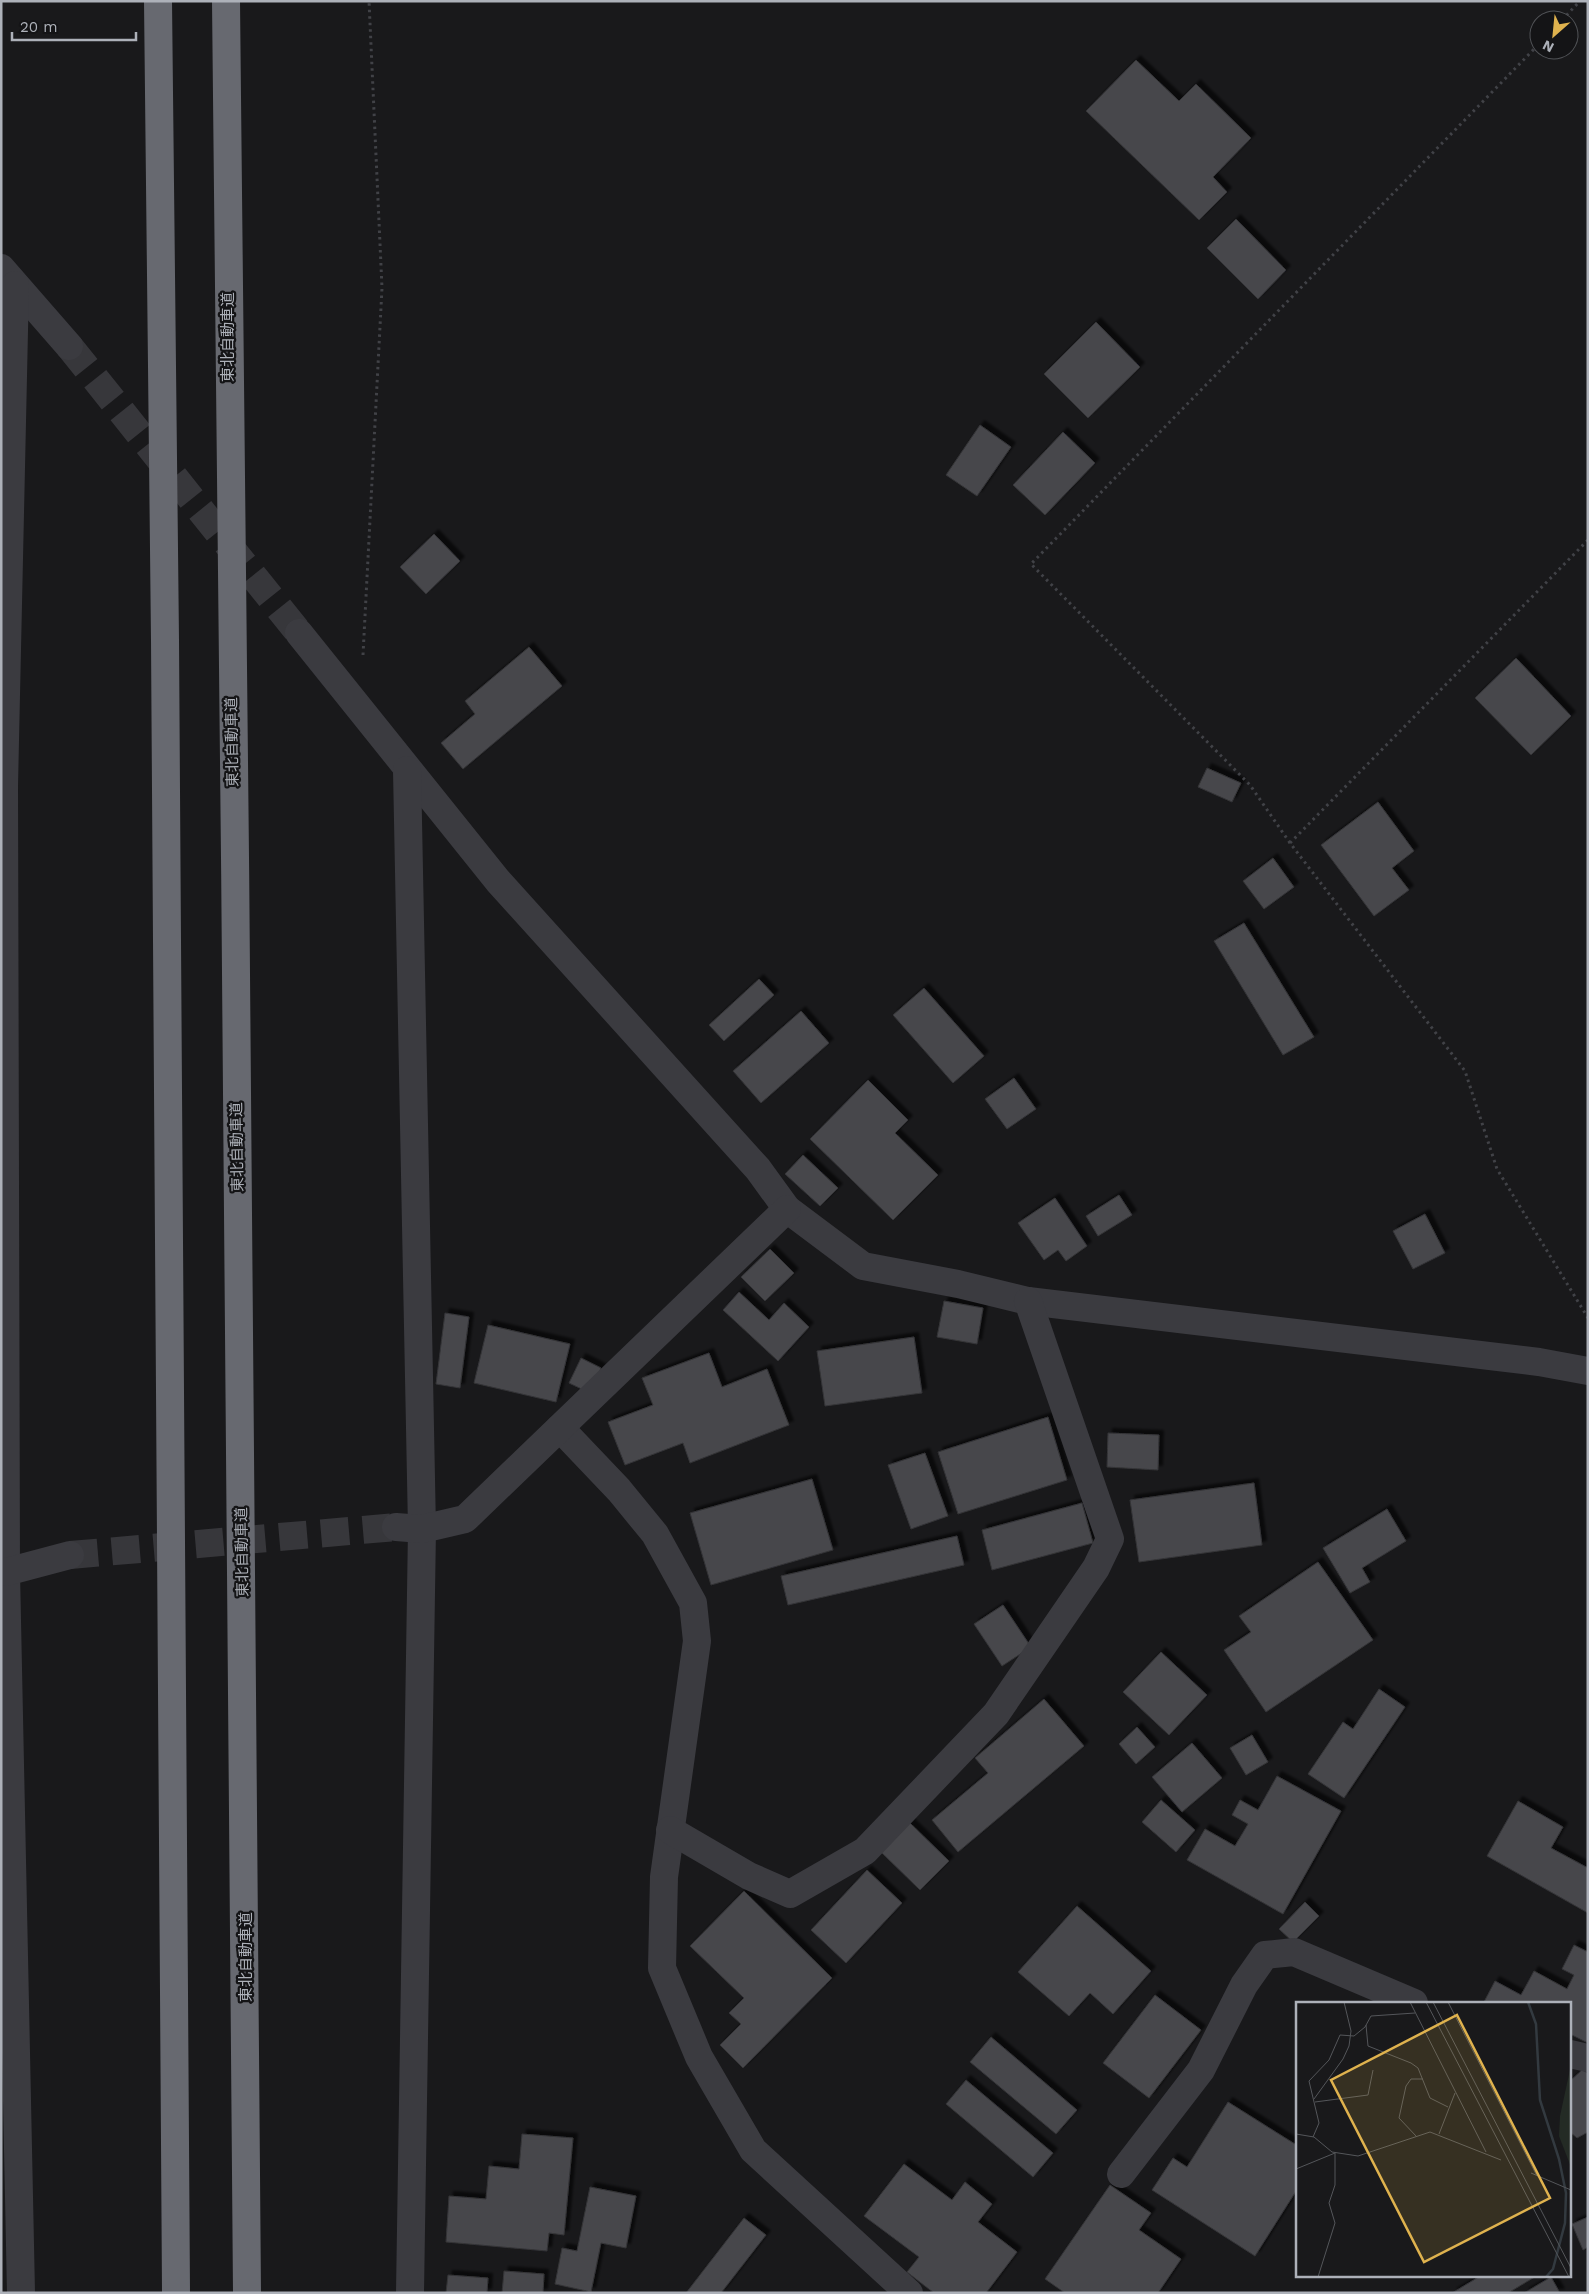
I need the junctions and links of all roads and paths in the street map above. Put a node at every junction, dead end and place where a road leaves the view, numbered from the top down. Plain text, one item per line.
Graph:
1 (158, 1) edge
2 (226, 1) edge
3 (369, 1) edge
4 (1529, 54) edge
5 (8, 276) edge
6 (69, 346) tunnel mouth
7 (1588, 540) edge
8 (299, 633) tunnel mouth
9 (360, 711) junction
10 (407, 770) junction
11 (1290, 843) junction
12 (787, 1209) junction
13 (1028, 1301) junction
14 (1588, 1318) edge
15 (1588, 1371) edge
16 (560, 1428) junction
17 (409, 1528) junction
18 (70, 1555) tunnel mouth
19 (6, 1572) junction
20 (670, 1830) junction
21 (1412, 2002) edge
22 (1572, 2054) edge
23 (1588, 2058) edge
24 (1121, 2174) dead end
25 (21, 2293) edge
26 (176, 2293) edge
27 (247, 2293) edge
28 (410, 2293) edge
29 (909, 2293) edge

1 - 26 highway
2 - 27 highway, 東北自動車道
3 - 9 path
4 - 11 path
5 - 6 street
5 - 19 street
7 - 11 path
8 - 9 street
9 - 10 street
10 - 12 street
10 - 17 street
11 - 14 path
12 - 13 street
12 - 16 street
13 - 15 street
13 - 20 street
16 - 17 street
16 - 20 street
17 - 28 street
18 - 19 street
19 - 25 street
20 - 29 street
21 - 24 street
22 - 23 street

